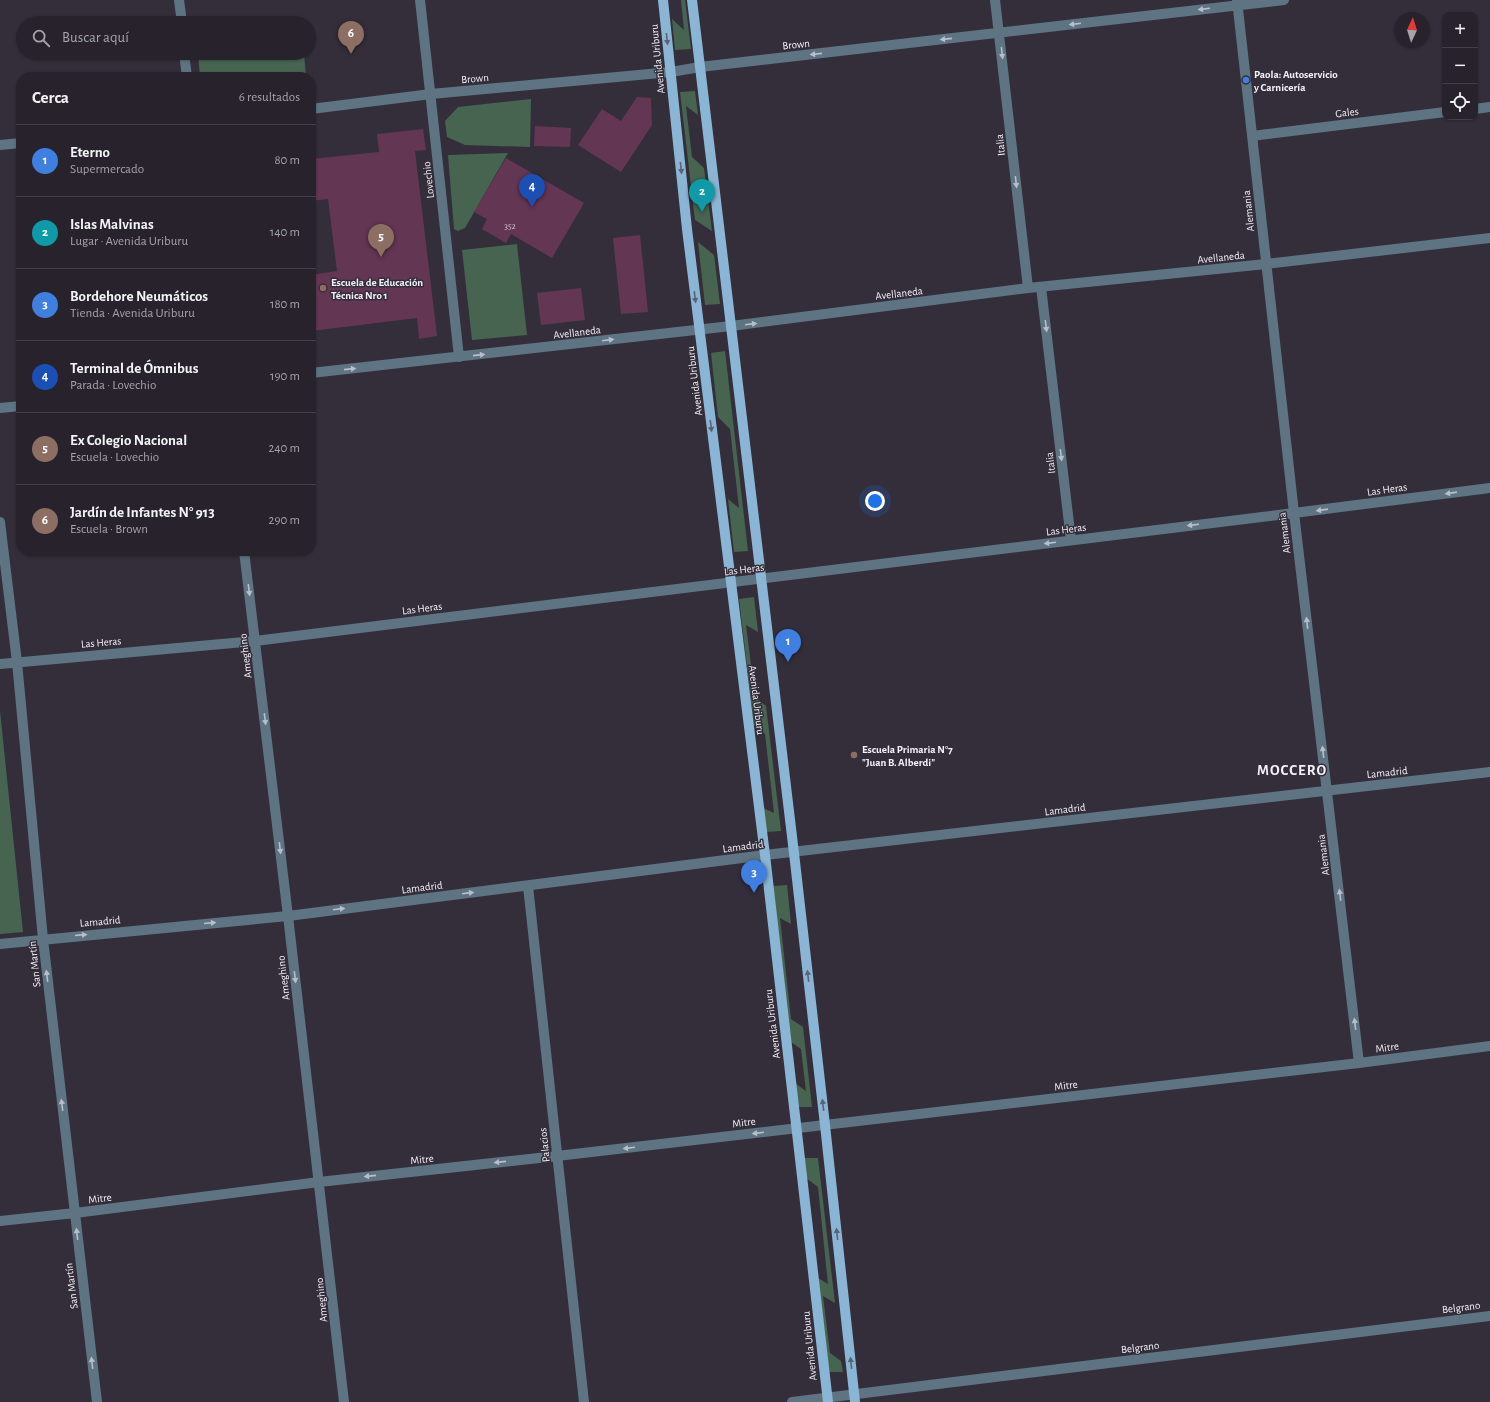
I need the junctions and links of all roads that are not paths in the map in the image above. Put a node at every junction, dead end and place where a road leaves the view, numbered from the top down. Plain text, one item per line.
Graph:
1 (179, 0) edge
2 (420, 0) edge
3 (663, 0) edge
4 (692, 0) edge
5 (996, 0) edge
6 (1284, 0) edge
7 (1237, 3) edge
8 (181, 16) edge
9 (999, 33) junction
10 (185, 60) edge
11 (700, 67) junction
12 (186, 72) edge
13 (671, 72) junction
14 (431, 94) junction
15 (1490, 107) edge
16 (316, 108) edge
17 (1478, 109) edge
18 (1442, 112) edge
19 (1252, 136) junction
20 (16, 143) edge
21 (0, 145) edge
22 (1490, 238) edge
23 (1266, 264) junction
24 (1041, 287) junction
25 (1028, 288) junction
26 (731, 326) junction
27 (700, 330) junction
28 (460, 357) junction
29 (316, 372) edge
30 (16, 406) edge
31 (0, 408) edge
32 (1490, 488) edge
33 (1294, 513) junction
34 (0, 522) edge
35 (1071, 540) junction
36 (245, 556) edge
37 (761, 579) junction
38 (730, 583) junction
39 (255, 641) junction
40 (17, 662) junction
41 (0, 664) edge
42 (1490, 772) edge
43 (1327, 790) junction
44 (794, 853) junction
45 (764, 856) junction
46 (528, 886) junction
47 (288, 916) junction
48 (43, 939) junction
49 (0, 944) edge
50 (1490, 1046) edge
51 (1359, 1063) junction
52 (825, 1125) junction
53 (797, 1128) junction
54 (557, 1156) junction
55 (319, 1182) junction
56 (75, 1213) junction
57 (0, 1221) edge
58 (1490, 1316) edge
59 (855, 1398) edge
60 (827, 1400) edge
61 (97, 1402) edge
62 (344, 1402) edge
63 (584, 1402) edge
64 (792, 1402) edge

1 - 8 street
2 - 14 street, Lovechio
3 -> 13 main road, Avenida Uriburu
4 - 11 main road, Avenida Uriburu
5 - 9 street, Italia
6 - 7 street, Brown
7 -> 9 street, Brown
7 - 19 street, Alemania
9 -> 11 street, Brown
9 -> 25 street, Italia
10 - 12 street
11 - 13 street, Brown
11 - 26 main road, Avenida Uriburu
13 - 14 street, Brown
13 -> 27 main road, Avenida Uriburu
14 - 16 street, Brown
14 - 28 street, Lovechio
15 - 17 street
18 - 19 street, Gales
19 - 23 street, Alemania
20 - 21 street
22 - 23 street, Avellaneda
23 - 24 street, Avellaneda
23 - 33 street, Alemania
24 - 25 street, Avellaneda
24 -> 35 street, Italia
26 -> 25 street, Avellaneda
26 - 27 street, Avellaneda
26 - 37 main road, Avenida Uriburu
28 -> 27 street, Avellaneda
27 -> 38 main road, Avenida Uriburu
29 -> 28 street, Avellaneda
30 - 31 street
32 -> 33 street, Las Heras
33 -> 35 street, Las Heras
43 -> 33 street, Alemania
34 - 40 street, San Martín
35 -> 37 street, Las Heras
36 -> 39 street, Ameghino
37 - 38 street, Las Heras
37 - 44 main road, Avenida Uriburu
38 - 39 street, Las Heras
38 - 45 main road, Avenida Uriburu
39 - 40 street, Las Heras
39 -> 47 street, Ameghino
40 - 41 street, Las Heras
40 - 48 street, San Martín
42 - 43 street, Lamadrid
43 - 44 street, Lamadrid
51 -> 43 street, Alemania
44 - 45 street, Lamadrid
52 -> 44 main road, Avenida Uriburu
45 - 46 street, Lamadrid
45 - 53 main road, Avenida Uriburu
47 -> 46 street, Lamadrid
46 - 54 street, Palacios
48 -> 47 street, Lamadrid
47 -> 55 street, Ameghino
48 - 49 street, Lamadrid
56 -> 48 street, San Martín
50 - 51 street, Mitre
51 - 52 street, Mitre
52 - 53 street, Mitre
59 -> 52 main road, Avenida Uriburu
53 -> 54 street, Mitre
53 - 60 main road, Avenida Uriburu
54 -> 55 street, Mitre
54 - 63 street, Palacios
55 - 56 street, Mitre
55 - 62 street, Ameghino
56 - 57 street, Mitre
61 -> 56 street, San Martín
58 - 59 street, Belgrano
59 - 60 street, Belgrano
60 - 64 street, Belgrano

